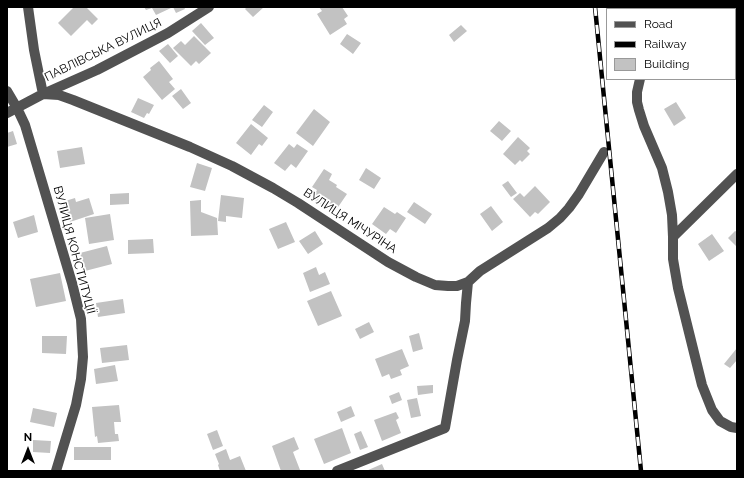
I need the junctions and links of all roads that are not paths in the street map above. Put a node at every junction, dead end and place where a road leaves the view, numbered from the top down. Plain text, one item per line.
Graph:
1 (28, 7) edge
2 (209, 7) edge
3 (640, 80) edge
4 (7, 91) edge
5 (43, 94) junction
6 (18, 108) junction
7 (7, 113) edge
8 (604, 152) dead end
9 (737, 174) edge
10 (673, 237) junction
11 (468, 282) junction
12 (448, 286) junction
13 (466, 303) junction
14 (734, 427) edge
15 (56, 471) edge
16 (337, 471) edge

1 - 5 street
2 - 5 street, ПАВЛІВСЬКА ВУЛИЦЯ
3 - 10 street
4 - 6 street
5 - 6 street, ПАВЛІВСЬКА ВУЛИЦЯ
5 - 12 street, ВУЛИЦЯ МІЧУРІНА
6 - 7 street, ПАВЛІВСЬКА ВУЛИЦЯ
6 - 15 street, ВУЛИЦЯ КОНСТИТУЦІЇ
8 - 11 street, ВУЛИЦЯ МІЧУРІНА
9 - 10 street
10 - 14 street
11 - 12 street, ВУЛИЦЯ МІЧУРІНА
11 - 13 street
12 - 13 street
13 - 16 street

